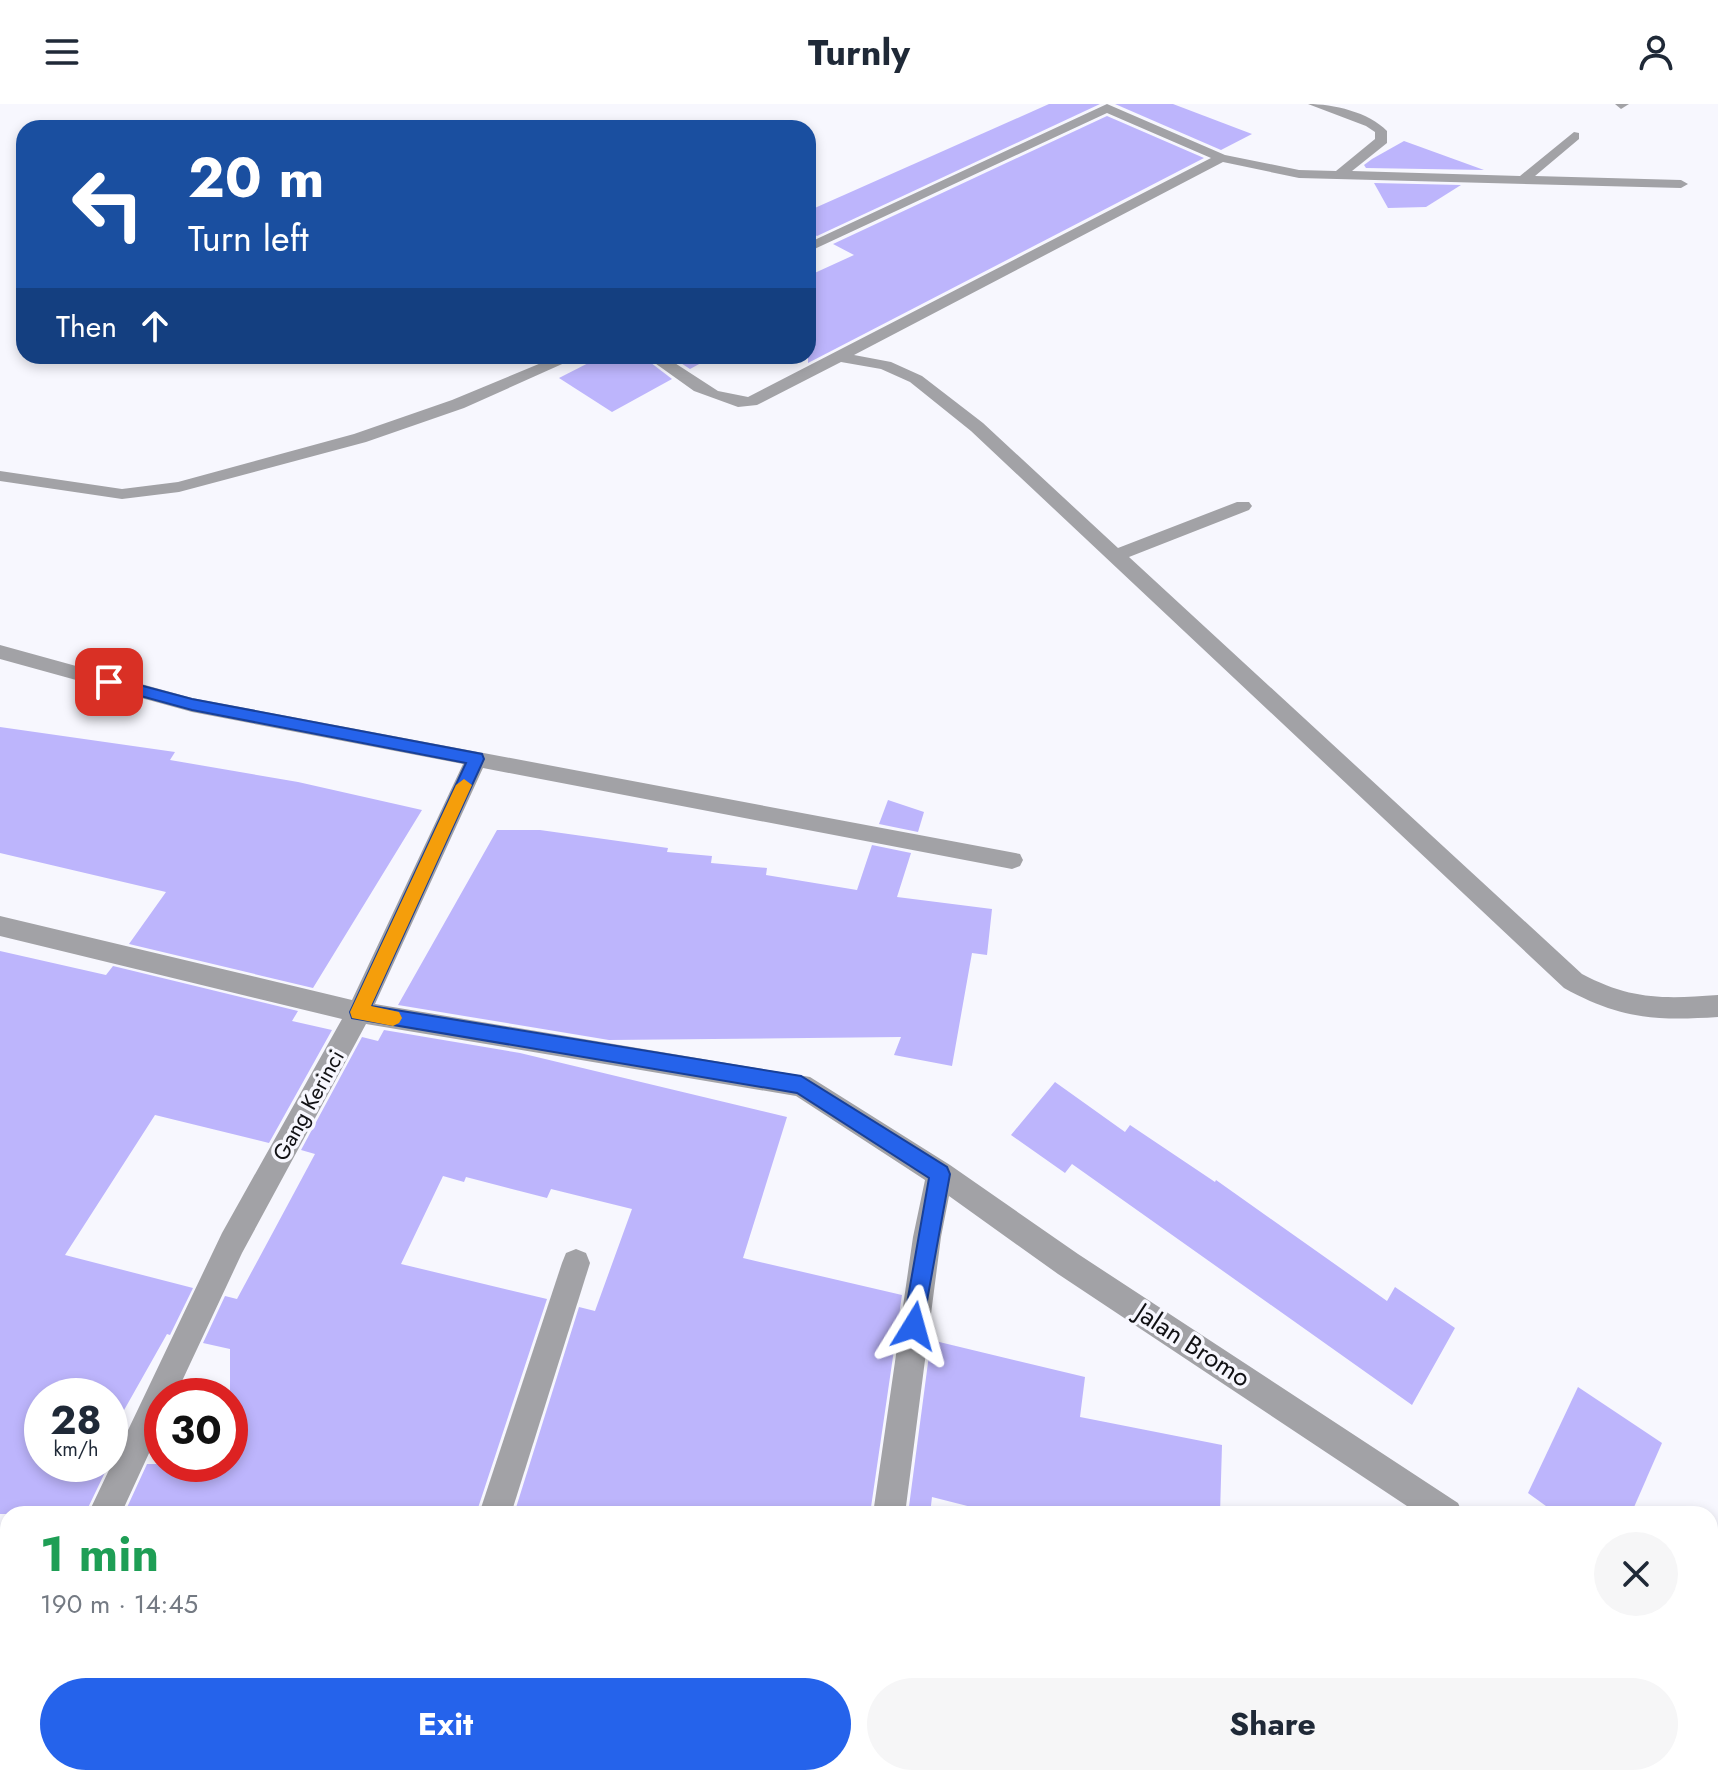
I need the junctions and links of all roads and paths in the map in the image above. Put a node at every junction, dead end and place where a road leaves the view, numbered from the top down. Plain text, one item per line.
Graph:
1 (1314, 104) edge
2 (1574, 136) dead end
3 (1221, 158) junction
4 (1339, 175) junction
5 (1523, 180) junction
6 (1681, 184) dead end
7 (816, 244) edge
8 (842, 357) junction
9 (553, 364) edge
10 (665, 364) edge
11 (0, 476) edge
12 (1243, 506) dead end
13 (1115, 556) junction
14 (0, 652) edge
15 (476, 759) junction
16 (1012, 860) dead end
17 (0, 926) edge
18 (1718, 1006) edge
19 (359, 1012) junction
20 (940, 1174) junction
21 (576, 1263) dead end
22 (108, 1506) edge
23 (498, 1506) edge
24 (890, 1506) edge
25 (1435, 1506) edge

1 - 4 street
2 - 5 street
3 - 4 street
3 - 7 street
3 - 8 street
4 - 5 street
5 - 6 street
8 - 10 street
8 - 13 street
9 - 11 street
12 - 13 street
13 - 18 street
14 - 15 street
15 - 16 street
15 - 19 street, Gang Kerinci
17 - 19 street
19 - 20 street, Jalan Bromo
19 - 22 street, Gang Kerinci
20 - 24 street
20 - 25 street, Jalan Bromo
21 - 23 street

